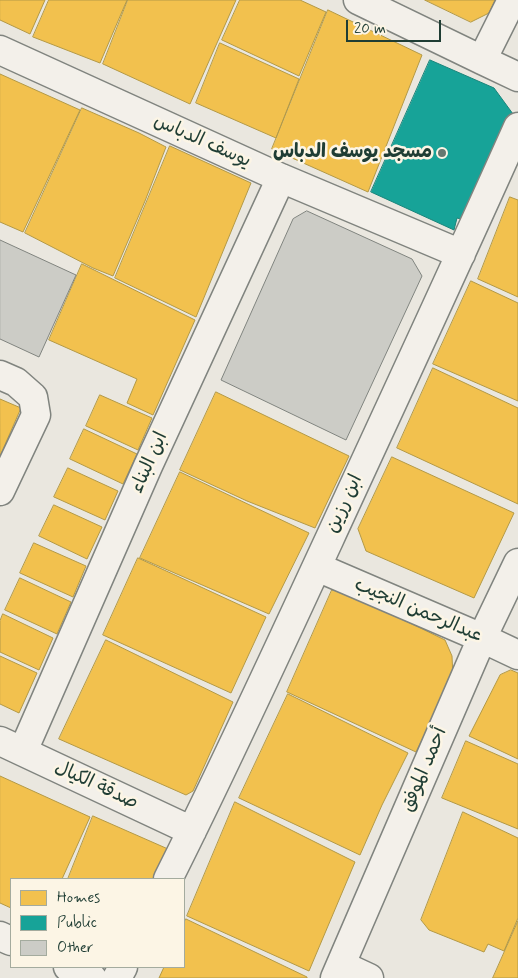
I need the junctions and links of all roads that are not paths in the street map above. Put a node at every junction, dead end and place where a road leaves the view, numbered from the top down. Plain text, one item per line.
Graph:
1 (358, 0) edge
2 (512, 0) edge
3 (0, 50) edge
4 (518, 54) edge
5 (482, 60) junction
6 (518, 77) edge
7 (518, 127) edge
8 (281, 178) junction
9 (461, 254) junction
10 (0, 375) edge
11 (0, 490) edge
12 (518, 562) edge
13 (317, 567) junction
14 (482, 638) junction
15 (518, 655) edge
16 (12, 746) edge
17 (192, 831) junction
18 (168, 878) edge
19 (70, 968) edge
20 (338, 971) edge
21 (92, 978) edge
22 (369, 978) edge

1 - 5 street
2 - 5 street
3 - 8 street, يوسف الدباس
4 - 5 street
5 - 6 street
7 - 9 street, ابن رزين
8 - 9 street, يوسف الدباس
8 - 16 street, ابن البناء
9 - 13 street, ابن رزين
10 - 11 street
12 - 14 street, أحمد الموفق
13 - 14 street, عبدالرحمن النجيب
13 - 17 street, ابن رزين
14 - 15 street, عبدالرحمن النجيب
14 - 20 street, أحمد الموفق
16 - 17 street, صدقة الكيال
17 - 18 street, ابن رزين
19 - 21 street
20 - 22 street

